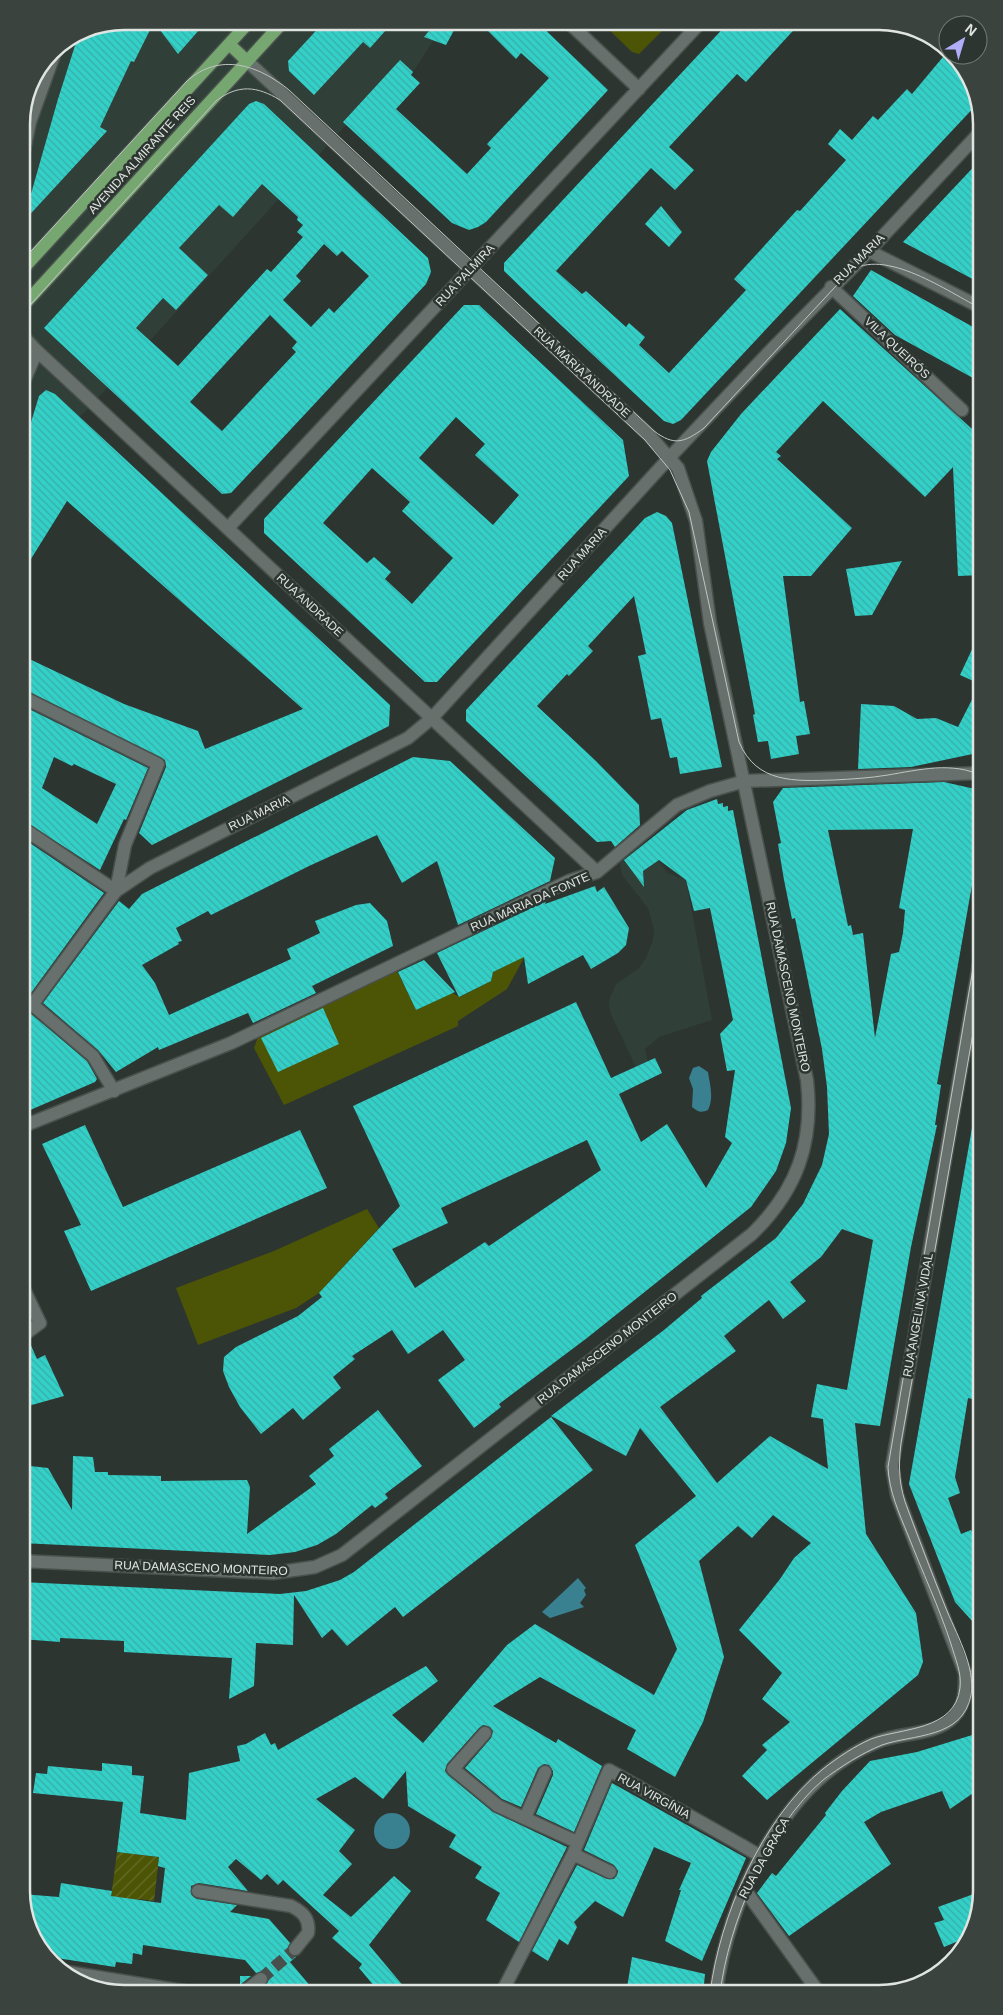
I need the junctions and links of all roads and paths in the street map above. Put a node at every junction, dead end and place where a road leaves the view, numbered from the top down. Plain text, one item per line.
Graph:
1 (242, 30) edge
2 (276, 30) edge
3 (577, 30) edge
4 (694, 30) edge
5 (229, 44) junction
6 (248, 61) junction
7 (50, 66) edge
8 (639, 89) junction
9 (30, 122) edge
10 (973, 140) edge
11 (870, 251) junction
12 (30, 262) edge
13 (470, 268) junction
14 (831, 287) junction
15 (30, 298) edge
16 (973, 303) edge
17 (30, 344) edge
18 (37, 351) junction
19 (30, 356) edge
20 (30, 366) edge
21 (962, 410) dead end
22 (670, 457) junction
23 (228, 528) junction
24 (30, 700) edge
25 (432, 718) junction
26 (973, 773) edge
27 (745, 781) junction
28 (30, 833) edge
29 (598, 872) junction
30 (116, 891) junction
31 (973, 999) edge
32 (32, 1005) joint
33 (114, 1091) junction
34 (30, 1124) edge
35 (30, 1302) edge
36 (30, 1330) edge
37 (30, 1561) edge
38 (965, 1673) junction
39 (973, 1678) edge
40 (485, 1733) dead end
41 (544, 1772) dead end
42 (525, 1818) junction
43 (575, 1848) junction
44 (762, 1857) junction
45 (610, 1872) dead end
46 (745, 1890) junction
47 (198, 1891) dead end
48 (295, 1949) tunnel mouth
49 (81, 1974) edge
50 (261, 1979) tunnel mouth
51 (146, 1985) edge
52 (253, 1985) edge
53 (506, 1985) edge
54 (717, 1985) edge
55 (814, 1985) edge

1 - 5 main road, AVENIDA ALMIRANTE REIS
2 - 6 main road, AVENIDA ALMIRANTE REIS
3 - 8 street
4 - 8 street, RUA PALMIRA
5 - 6 main road
5 - 12 main road, AVENIDA ALMIRANTE REIS
6 - 13 street, RUA MARIA ANDRADE
6 - 15 main road, AVENIDA ALMIRANTE REIS
7 - 9 street
8 - 13 street, RUA PALMIRA
10 - 11 street, RUA MARIA
11 - 14 street, RUA MARIA
11 - 16 street
13 - 22 street, RUA MARIA ANDRADE
13 - 23 street, RUA PALMIRA
14 - 21 street, VILA QUEIRÓS
14 - 22 street, RUA MARIA
17 - 18 street, RUA ANDRADE
18 - 19 street
18 - 20 street
18 - 23 street, RUA ANDRADE
22 - 25 street, RUA MARIA
22 - 27 street, RUA MARIA ANDRADE
23 - 25 street, RUA ANDRADE
24 - 30 street
25 - 29 street, RUA ANDRADE
25 - 30 street, RUA MARIA
26 - 27 street, RUA MARIA DA FONTE
27 - 29 street, RUA MARIA DA FONTE
27 - 37 street, RUA DAMASCENO MONTEIRO
28 - 30 street
29 - 33 street, RUA MARIA DA FONTE
30 - 32 street
31 - 38 street, RUA ANGELINA VIDAL
32 - 33 street
33 - 34 street, RUA MARIA DA FONTE
35 - 36 street
38 - 39 street
38 - 44 street, RUA DA GRAÇA
40 - 42 street
41 - 42 street
42 - 43 street
43 - 44 street, RUA VIRGÍNIA
43 - 45 street
43 - 53 street
44 - 46 street, RUA DA GRAÇA
46 - 54 street, RUA DA GRAÇA
46 - 55 street
47 - 48 street
49 - 51 street
50 - 52 street

